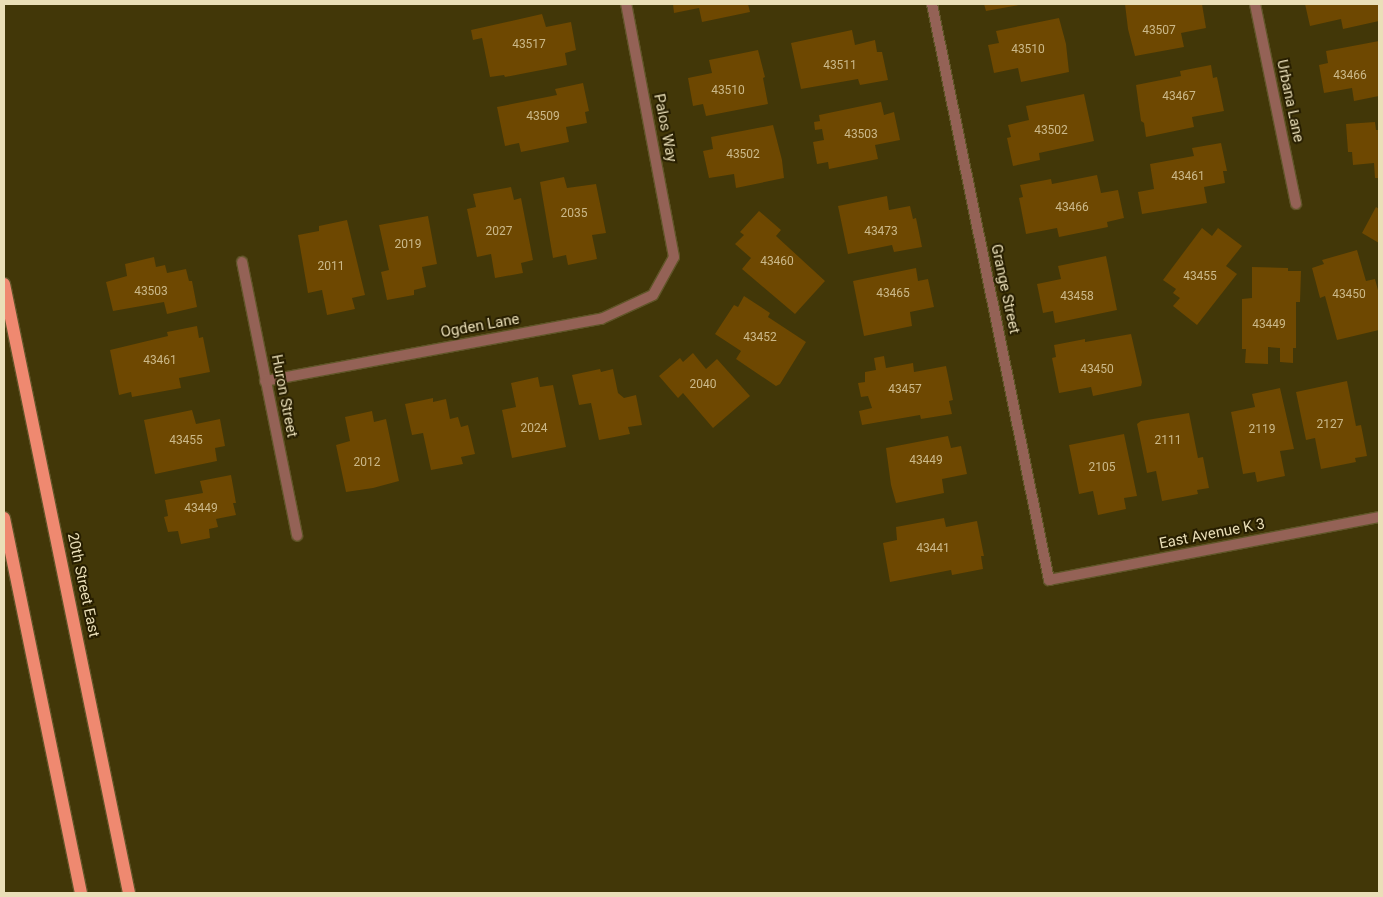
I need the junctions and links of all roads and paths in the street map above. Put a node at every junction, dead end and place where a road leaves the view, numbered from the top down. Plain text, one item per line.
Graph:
1 (626, 4) edge
2 (932, 4) edge
3 (1255, 4) edge
4 (1296, 204) dead end
5 (674, 257) joint
6 (242, 262) dead end
7 (4, 284) edge
8 (265, 381) junction
9 (1379, 517) edge
10 (4, 518) edge
11 (297, 536) dead end
12 (1050, 580) joint
13 (80, 893) edge
14 (129, 893) edge

1 - 5 street, Palos Way
2 - 12 street, Grange Street
3 - 4 street, Urbana Lane
5 - 8 street, Ogden Lane
6 - 8 street, Huron Street
7 - 14 main road, 20th Street East
8 - 11 street, Huron Street
9 - 12 street, East Avenue K 3
10 - 13 main road

